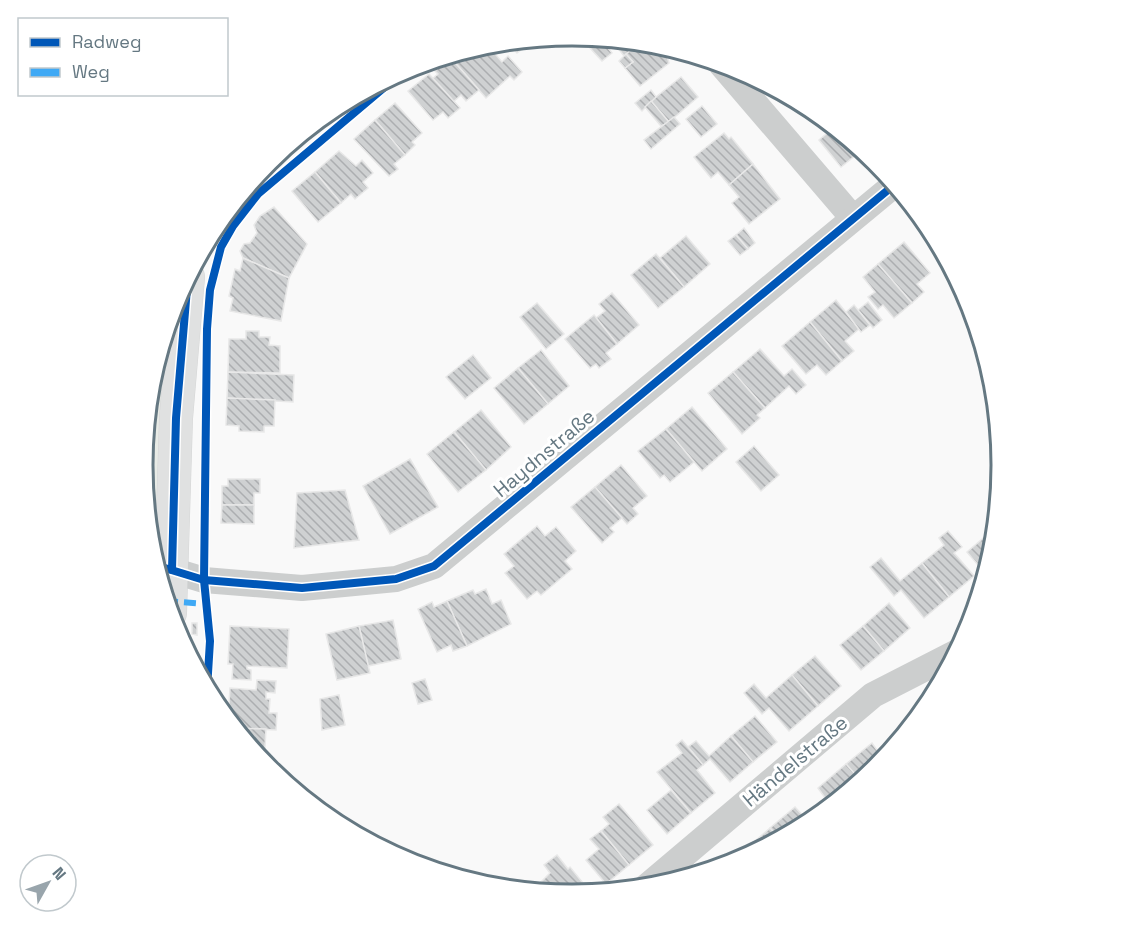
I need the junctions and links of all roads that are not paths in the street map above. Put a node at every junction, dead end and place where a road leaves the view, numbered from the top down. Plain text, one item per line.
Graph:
1 (734, 79) edge
2 (888, 190) edge
3 (853, 218) junction
4 (186, 303) edge
5 (164, 562) edge
6 (166, 568) edge
7 (944, 659) edge
8 (661, 874) edge

1 - 3 street
2 - 3 street, Haydnstraße
3 - 6 street, Haydnstraße
4 - 5 main road
7 - 8 street, Händelstraße

